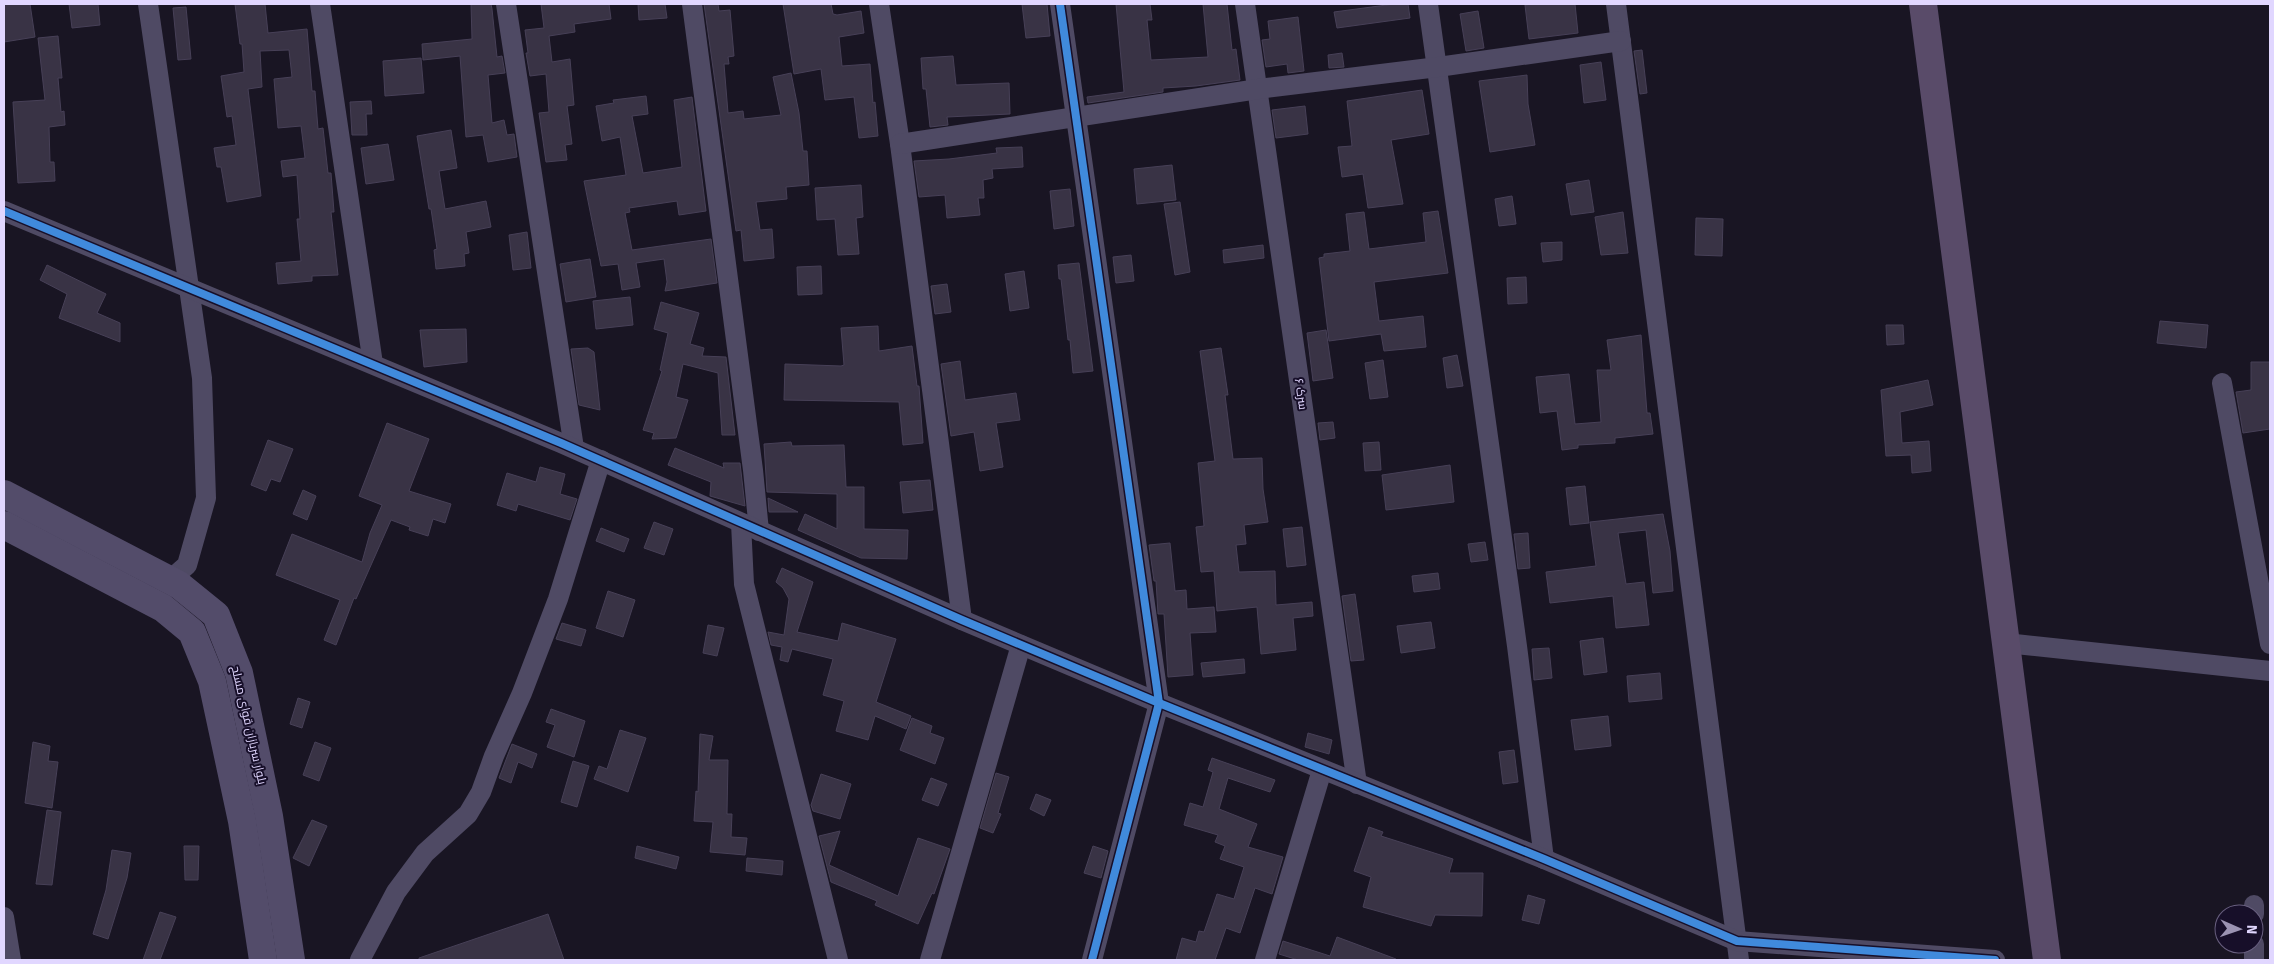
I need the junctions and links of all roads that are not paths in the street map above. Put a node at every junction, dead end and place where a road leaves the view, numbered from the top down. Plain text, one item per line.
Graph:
1 (148, 4) edge
2 (320, 4) edge
3 (506, 4) edge
4 (692, 4) edge
5 (880, 4) edge
6 (1060, 4) edge
7 (1244, 4) edge
8 (1428, 4) edge
9 (1616, 4) edge
10 (1923, 4) edge
11 (1621, 41) junction
12 (1438, 67) junction
13 (1258, 89) junction
14 (1076, 116) junction
15 (900, 144) junction
16 (4, 211) edge
17 (190, 288) junction
18 (373, 364) junction
19 (2222, 383) dead end
20 (574, 448) junction
21 (601, 460) junction
22 (4, 494) edge
23 (4, 526) edge
24 (750, 527) junction
25 (170, 580) junction
26 (962, 620) junction
27 (2006, 642) junction
28 (2270, 644) edge
29 (1021, 645) junction
30 (2270, 671) edge
31 (1159, 703) junction
32 (1322, 770) junction
33 (1357, 784) junction
34 (1544, 858) junction
35 (4, 917) edge
36 (1738, 951) edge
37 (11, 960) edge
38 (263, 960) edge
39 (291, 960) edge
40 (360, 960) edge
41 (838, 960) edge
42 (930, 960) edge
43 (1092, 960) edge
44 (1265, 960) edge
45 (1994, 960) edge
46 (2047, 960) edge

1 - 17 street
2 - 18 street
3 - 20 street
4 - 24 street
5 - 15 street
6 - 14 street
7 - 13 street, سرک ۶
8 - 12 street
9 - 11 street
10 - 27 main road
11 - 12 street
11 - 36 street
12 - 13 street
12 - 34 street
13 - 14 street
13 - 33 street, سرک ۶
14 - 15 street
14 - 31 street
15 - 26 street
16 - 17 street
17 - 18 street
17 - 25 street
18 - 20 street
19 - 28 street
20 - 21 street
21 - 24 street
21 - 40 street
22 - 25 main road, بلوار سربازان قوای مسلح
23 - 38 main road
24 - 26 street
24 - 41 street
25 - 39 main road, بلوار سربازان قوای مسلح
26 - 29 street
27 - 30 street
27 - 46 main road
29 - 31 street
29 - 42 street
31 - 32 street
31 - 43 street
32 - 33 street
32 - 44 street
33 - 34 street
34 - 36 street
35 - 37 street
36 - 45 street

